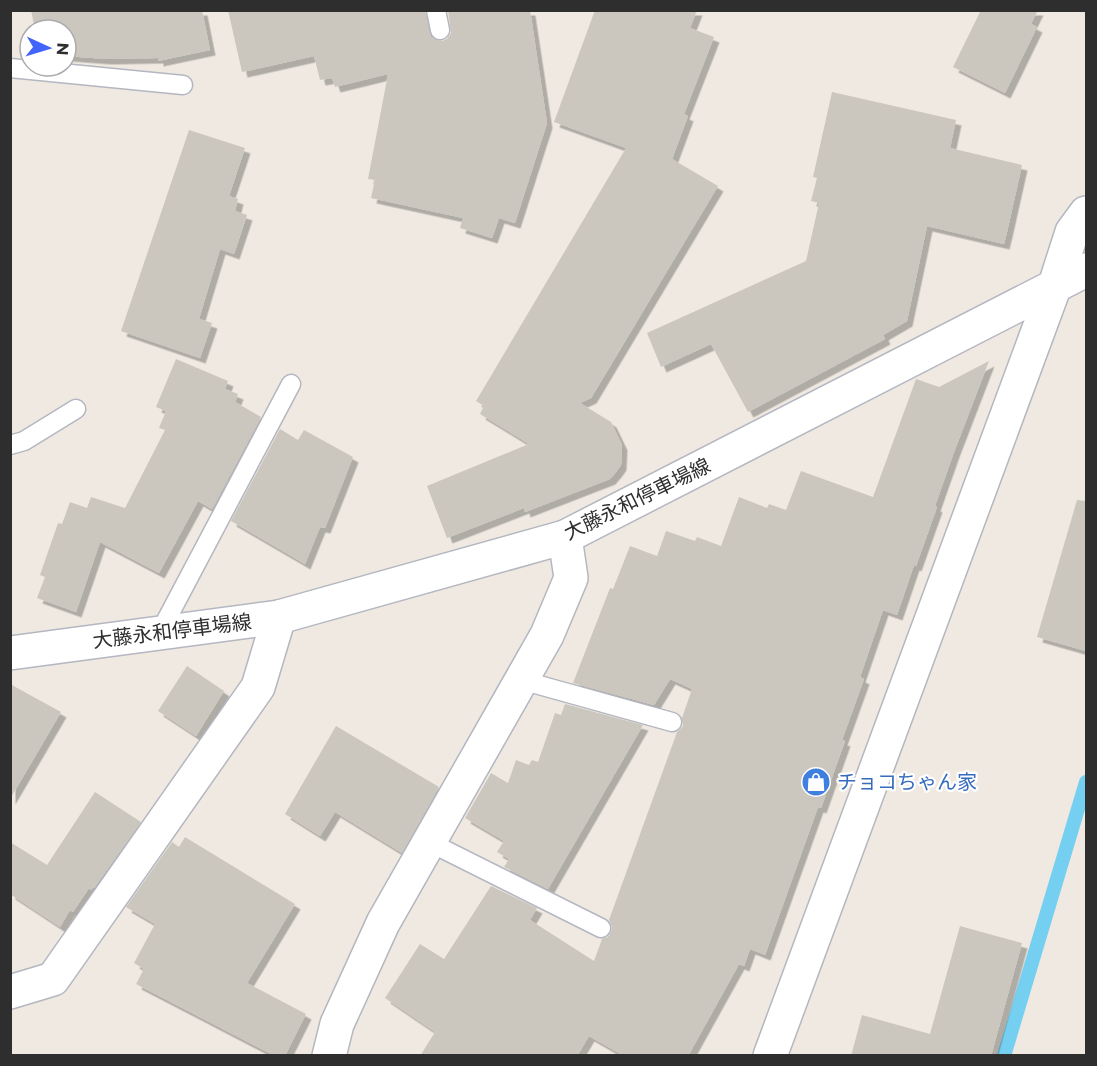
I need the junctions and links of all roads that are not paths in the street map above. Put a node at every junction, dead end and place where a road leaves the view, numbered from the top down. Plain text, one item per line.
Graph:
1 (436, 10) edge
2 (440, 30) dead end
3 (10, 68) edge
4 (183, 85) dead end
5 (1086, 213) edge
6 (1086, 270) edge
7 (1054, 288) junction
8 (291, 384) dead end
9 (76, 409) dead end
10 (10, 445) edge
11 (565, 537) junction
12 (279, 617) junction
13 (160, 632) junction
14 (10, 652) edge
15 (521, 680) junction
16 (672, 722) dead end
17 (429, 842) junction
18 (600, 928) dead end
19 (10, 992) edge
20 (329, 1056) edge
21 (770, 1056) edge

1 - 2 lane
3 - 4 lane
5 - 7 street
6 - 7 street, 大藤永和停車場線
7 - 11 street, 大藤永和停車場線
7 - 21 street
8 - 13 lane
9 - 10 lane
11 - 12 street, 大藤永和停車場線
11 - 15 street
12 - 13 street, 大藤永和停車場線
12 - 19 street
13 - 14 street, 大藤永和停車場線
15 - 16 lane
15 - 17 street
17 - 18 lane
17 - 20 street

